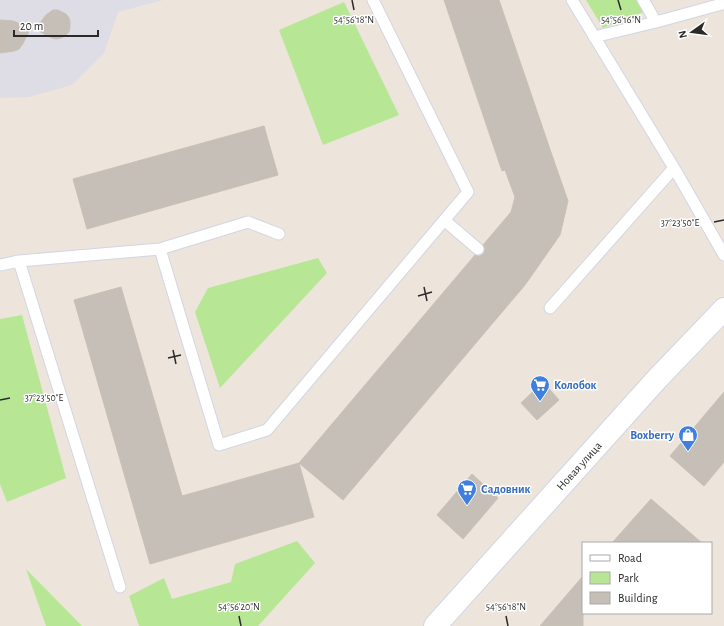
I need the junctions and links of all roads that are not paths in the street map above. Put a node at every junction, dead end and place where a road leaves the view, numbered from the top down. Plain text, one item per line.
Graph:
1 (373, 0) edge
2 (572, 0) edge
3 (643, 0) edge
4 (722, 4) dead end
5 (656, 22) junction
6 (594, 37) junction
7 (674, 168) junction
8 (444, 220) junction
9 (279, 234) dead end
10 (478, 248) dead end
11 (160, 249) junction
12 (724, 255) edge
13 (19, 261) junction
14 (0, 265) edge
15 (550, 308) dead end
16 (724, 309) edge
17 (120, 588) dead end
18 (435, 626) edge

1 - 8 lane
2 - 6 lane
3 - 5 lane
4 - 5 lane
5 - 6 lane
6 - 7 lane
7 - 12 lane
7 - 15 lane
8 - 10 lane
8 - 11 lane
9 - 11 lane
11 - 13 lane
13 - 14 lane
13 - 17 lane
16 - 18 street, Новая улица

